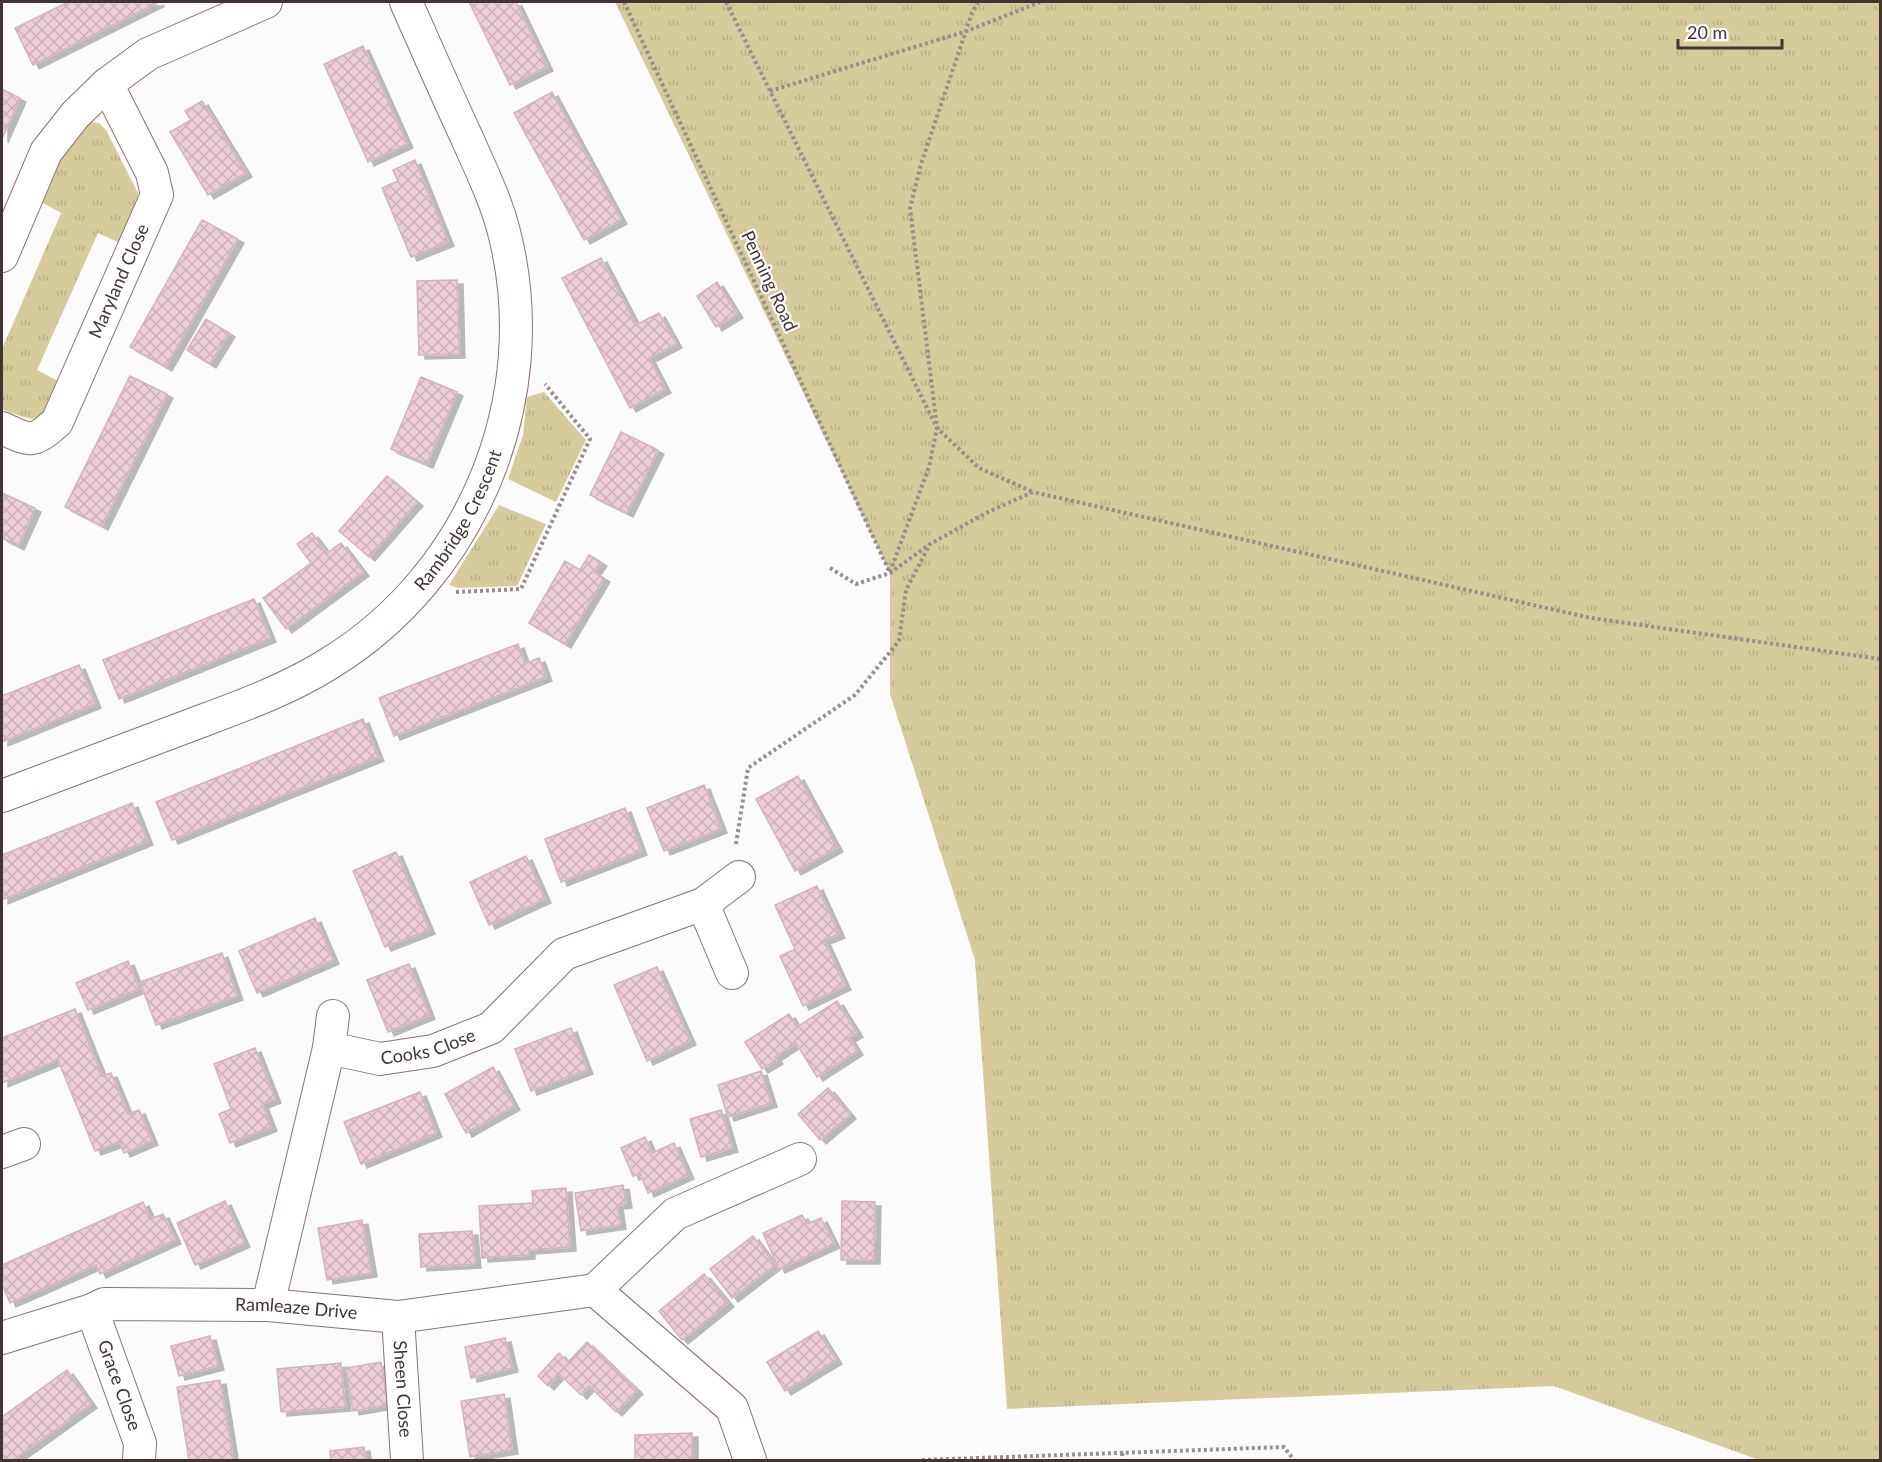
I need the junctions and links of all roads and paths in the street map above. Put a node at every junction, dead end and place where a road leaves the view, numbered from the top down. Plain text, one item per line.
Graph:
1 (266, 2) edge
2 (406, 2) edge
3 (624, 2) edge
4 (726, 2) edge
5 (978, 2) edge
6 (1040, 2) edge
7 (967, 31) junction
8 (107, 84) junction
9 (770, 92) junction
10 (2, 256) edge
11 (544, 384) dead end
12 (2, 428) edge
13 (937, 428) junction
14 (1033, 492) junction
15 (930, 544) junction
16 (830, 568) dead end
17 (890, 573) junction
18 (426, 581) junction
19 (1881, 659) edge
20 (2, 796) edge
21 (735, 880) joint
22 (703, 904) junction
23 (732, 973) dead end
24 (333, 1016) dead end
25 (329, 1048) junction
26 (800, 1159) dead end
27 (595, 1290) junction
28 (268, 1305) junction
29 (92, 1310) junction
30 (398, 1317) junction
31 (2, 1338) edge
32 (1122, 1454) junction
33 (139, 1461) edge
34 (407, 1461) edge
35 (750, 1461) edge
36 (922, 1461) edge
37 (1123, 1461) edge
38 (1294, 1461) edge

1 - 8 street
2 - 18 street, Rambridge Crescent
3 - 17 path, Penning Road
4 - 9 path
5 - 7 path
6 - 7 path
7 - 9 path
7 - 13 path
8 - 10 street
8 - 12 street, Maryland Close
9 - 13 path
11 - 18 path
13 - 14 path
13 - 17 path
14 - 15 path
14 - 19 path
15 - 17 path
15 - 21 path
16 - 17 path
18 - 20 street, Rambridge Crescent
21 - 22 street, Cooks Close
22 - 23 street
22 - 25 street, Cooks Close
24 - 25 street
25 - 28 street
26 - 27 street
27 - 30 street, Ramleaze Drive
27 - 35 street
28 - 29 street, Ramleaze Drive
28 - 30 street, Ramleaze Drive
29 - 31 street, Ramleaze Drive
29 - 33 street, Grace Close
30 - 34 street, Sheen Close
32 - 36 path
32 - 37 path
32 - 38 path

